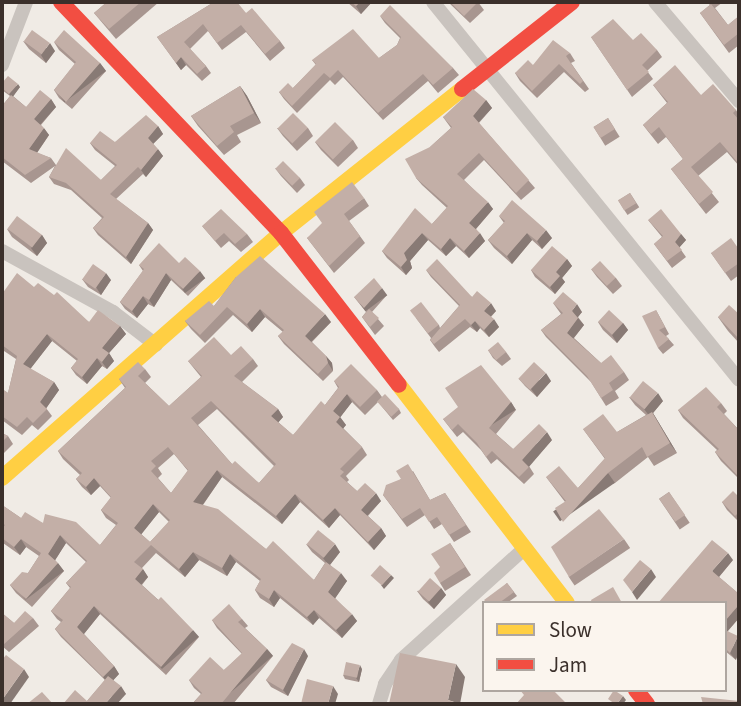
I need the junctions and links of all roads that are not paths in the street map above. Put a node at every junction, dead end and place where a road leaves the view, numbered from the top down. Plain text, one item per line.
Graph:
1 (26, 2) edge
2 (61, 2) edge
3 (433, 2) edge
4 (572, 2) edge
5 (655, 2) edge
6 (2, 65) edge
7 (491, 67) junction
8 (739, 101) edge
9 (281, 233) junction
10 (2, 251) edge
11 (156, 345) junction
12 (739, 380) edge
13 (2, 478) edge
14 (524, 549) junction
15 (565, 601) edge
16 (379, 704) edge

1 - 6 street
2 - 9 street
3 - 7 street
4 - 7 street
5 - 8 street
7 - 9 street
7 - 12 street
9 - 11 street
9 - 14 street
10 - 11 street
11 - 13 street
14 - 15 street
14 - 16 street

